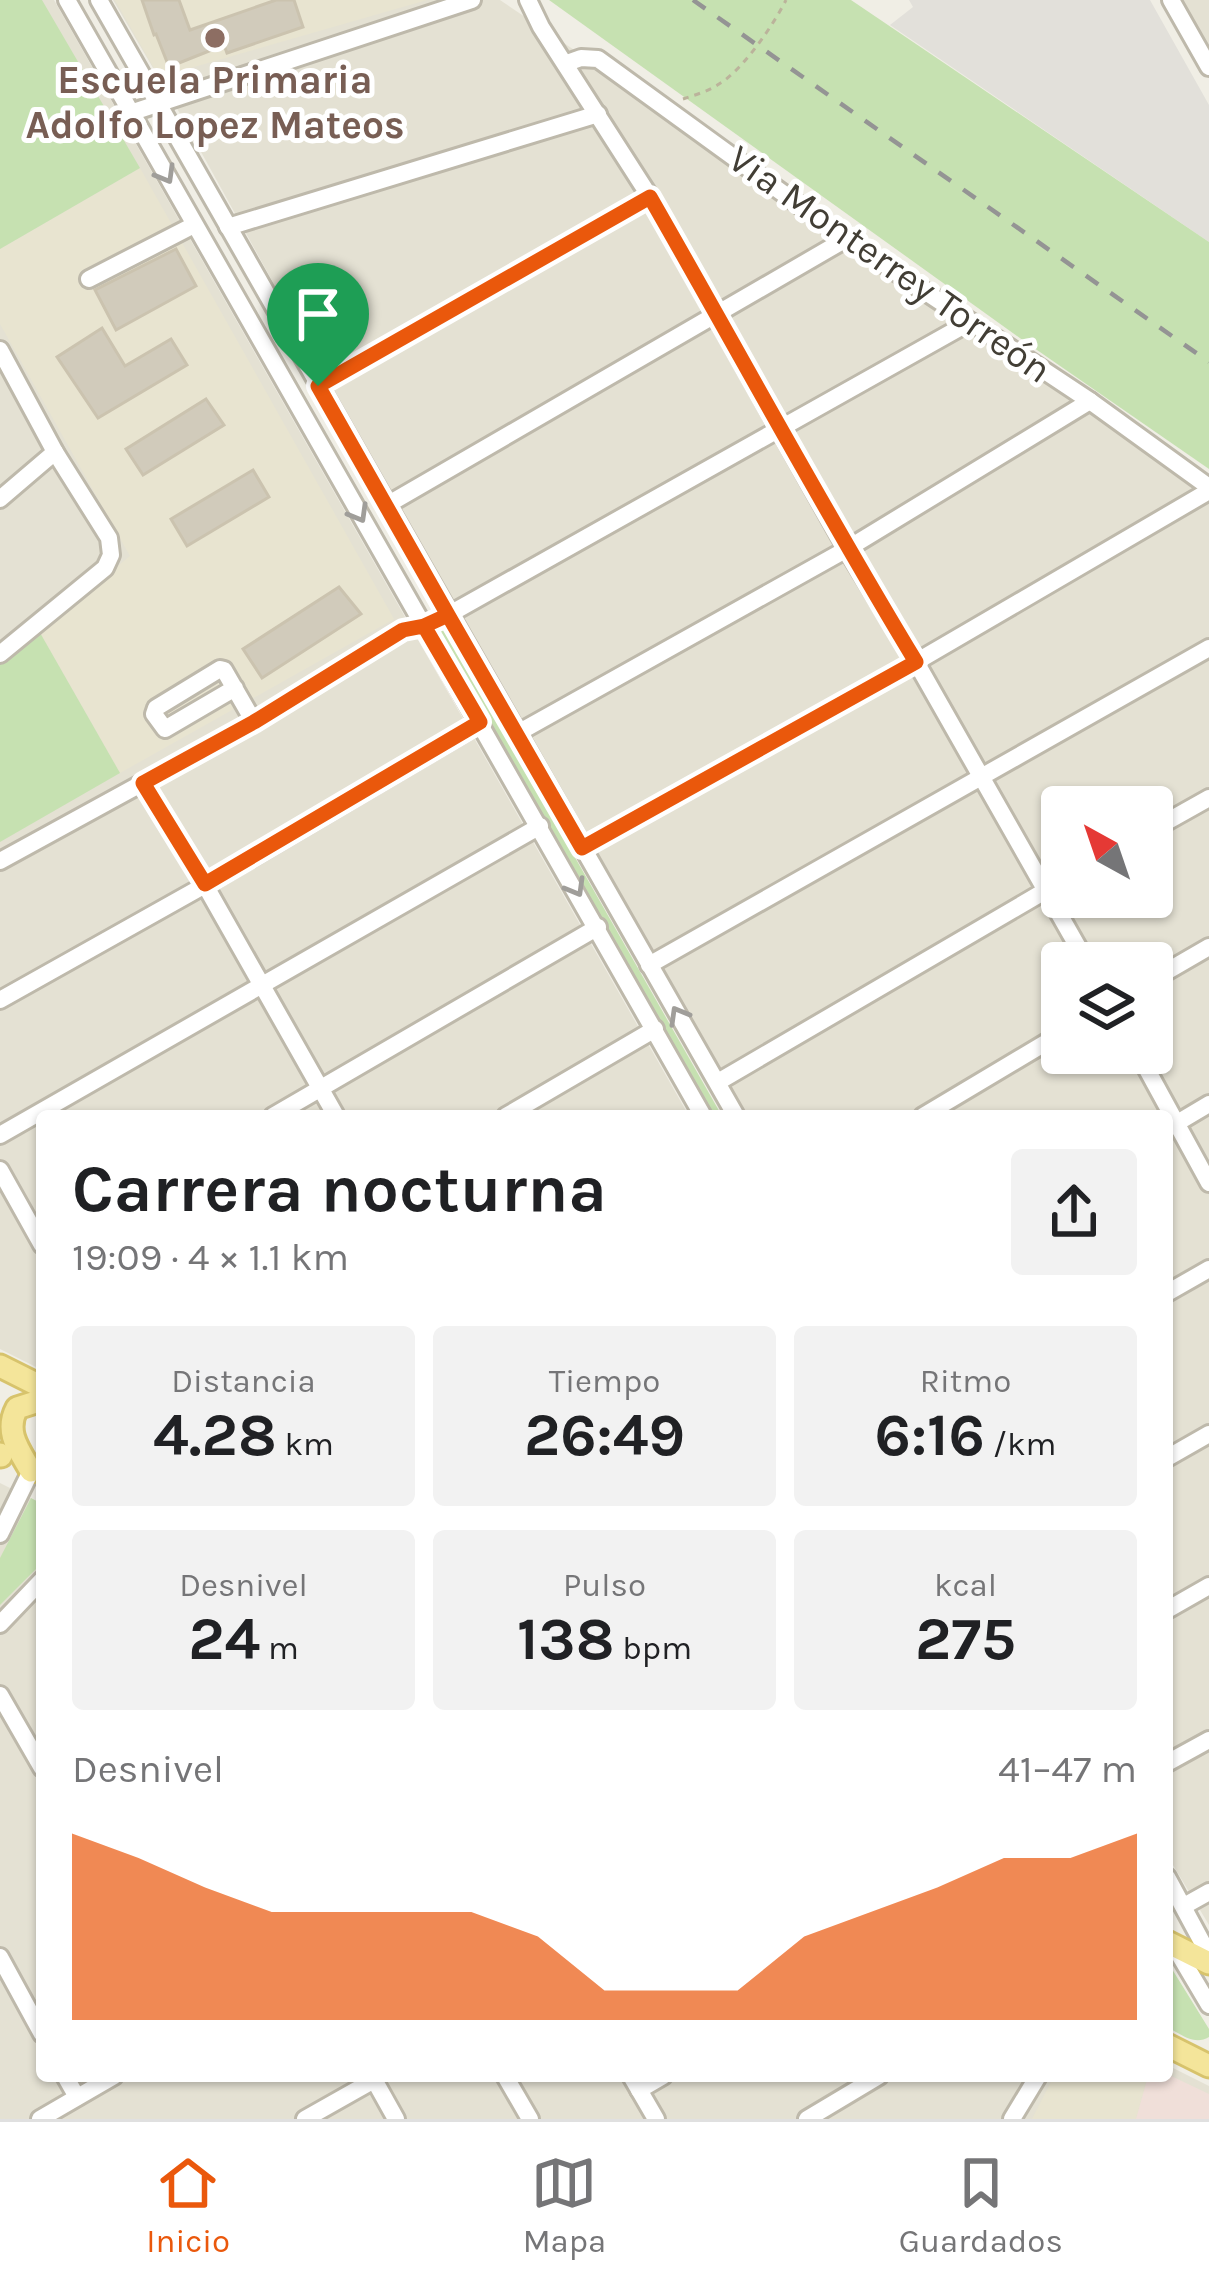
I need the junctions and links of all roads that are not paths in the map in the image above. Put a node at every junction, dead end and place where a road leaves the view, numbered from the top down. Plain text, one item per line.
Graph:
1 (67, 0) edge
2 (98, 0) edge
3 (472, 0) edge
4 (512, 0) edge
5 (528, 0) edge
6 (1171, 0) edge
7 (542, 27) junction
8 (567, 63) junction
9 (1209, 67) edge
10 (157, 102) junction
11 (130, 112) junction
12 (598, 114) junction
13 (650, 197) junction
14 (194, 225) junction
15 (228, 227) junction
16 (846, 239) junction
17 (89, 279) dead end
18 (718, 316) junction
19 (970, 322) junction
20 (0, 350) edge
21 (318, 386) junction
22 (1090, 401) junction
23 (781, 426) junction
24 (55, 452) junction
25 (1209, 489) edge
26 (0, 499) edge
27 (387, 505) junction
28 (847, 549) junction
29 (448, 615) junction
30 (424, 626) junction
31 (1209, 648) edge
32 (0, 654) edge
33 (916, 662) junction
34 (235, 688) dead end
35 (254, 722) junction
36 (480, 722) junction
37 (516, 734) junction
38 (981, 778) junction
39 (143, 783) junction
40 (1209, 798) edge
41 (1173, 818) edge
42 (540, 826) junction
43 (582, 848) junction
44 (0, 861) edge
45 (1041, 867) edge
46 (205, 884) junction
47 (1041, 894) edge
48 (598, 927) junction
49 (1209, 947) edge
50 (649, 965) junction
51 (1173, 968) edge
52 (261, 986) junction
53 (0, 1000) edge
54 (655, 1029) junction
55 (1041, 1046) edge
56 (1148, 1074) edge
57 (718, 1082) junction
58 (321, 1089) junction
59 (1209, 1104) edge
60 (44, 1110) edge
61 (283, 1110) edge
62 (333, 1110) edge
63 (516, 1110) edge
64 (701, 1110) edge
65 (733, 1110) edge
66 (933, 1110) edge
67 (1165, 1110) edge
68 (36, 1114) edge
69 (1173, 1124) edge
70 (1173, 1127) edge
71 (0, 1135) edge
72 (0, 1170) edge
73 (1209, 1184) edge
74 (36, 1234) edge
75 (1209, 1269) edge
76 (1173, 1290) edge
77 (0, 1366) edge
78 (36, 1384) edge
79 (36, 1402) edge
80 (1209, 1434) edge
81 (0, 1455) edge
82 (1173, 1455) edge
83 (36, 1473) edge
84 (36, 1473) edge
85 (36, 1476) edge
86 (0, 1534) edge
87 (36, 1586) edge
88 (1209, 1586) edge
89 (1173, 1607) edge
90 (0, 1623) edge
91 (0, 1695) edge
92 (1209, 1740) edge
93 (36, 1758) edge
94 (1173, 1760) edge
95 (1173, 1887) edge
96 (1209, 1892) edge
97 (1184, 1906) junction
98 (1173, 1943) edge
99 (1173, 1947) edge
100 (0, 1957) edge
101 (1209, 1959) edge
102 (1209, 2005) edge
103 (36, 2023) edge
104 (1173, 2047) edge
105 (1209, 2066) edge
106 (68, 2082) edge
107 (103, 2082) edge
108 (366, 2082) edge
109 (375, 2082) edge
110 (509, 2082) edge
111 (869, 2082) edge
112 (1034, 2082) edge
113 (635, 2083) edge
114 (77, 2097) junction
115 (40, 2119) edge
116 (305, 2119) edge
117 (396, 2119) edge
118 (530, 2119) edge
119 (656, 2119) edge
120 (807, 2119) edge
121 (1012, 2119) edge

1 - 11 street
2 - 10 street
3 - 10 street
4 - 7 street
5 - 7 street
6 - 9 street
7 - 8 street
8 - 12 street
8 - 16 street, Via Monterrey Torreón
10 - 11 street
10 - 15 street
11 -> 14 street
12 - 13 street
12 - 15 street
13 - 18 street
13 - 21 street
14 - 17 street
14 -> 30 street
15 - 21 street
16 - 18 street
16 - 19 street, Via Monterrey Torreón
18 - 23 street
18 - 27 street
19 - 22 street, Via Monterrey Torreón
19 - 23 street
20 - 24 street
21 - 27 street
22 - 25 street, Via Monterrey Torreón
22 - 28 street
23 - 28 street
23 - 29 street
24 - 26 street
24 - 32 street
25 - 33 street
27 - 29 street
28 - 33 street
28 - 37 street
29 - 30 street
29 - 37 street
30 - 35 street
30 - 36 street
31 - 38 street
33 - 38 street
33 - 43 street
34 - 35 street
35 - 39 street
36 - 42 street
36 - 46 street
37 - 43 street
38 - 45 street
38 - 50 street
39 - 44 street
39 - 46 street
40 - 41 street
42 -> 48 street
42 - 52 street
43 - 50 street
46 - 52 street
46 - 53 street
47 - 57 street
48 - 54 street
48 - 58 street
49 - 51 street
57 -> 50 street
52 - 58 street
52 - 60 street
54 - 63 street
54 - 64 street
55 - 66 street
56 - 67 street
57 - 65 street
58 - 61 street
58 - 62 street
59 - 69 street
68 - 71 street
70 - 73 street
72 - 74 street
75 - 76 street
77 - 78 main road
79 - 83 main road
80 - 82 street
81 - 84 main road
85 - 86 street
87 - 90 street
88 - 89 street
91 - 93 street
92 - 94 street
95 - 97 street
96 - 97 street
97 - 101 street
98 - 101 main road
99 - 102 street
100 - 103 street
104 - 105 main road
106 - 114 street
107 - 114 street
108 - 116 street
109 - 117 street
110 - 118 street
111 - 120 street
112 - 121 street
113 - 119 street
114 - 115 street

